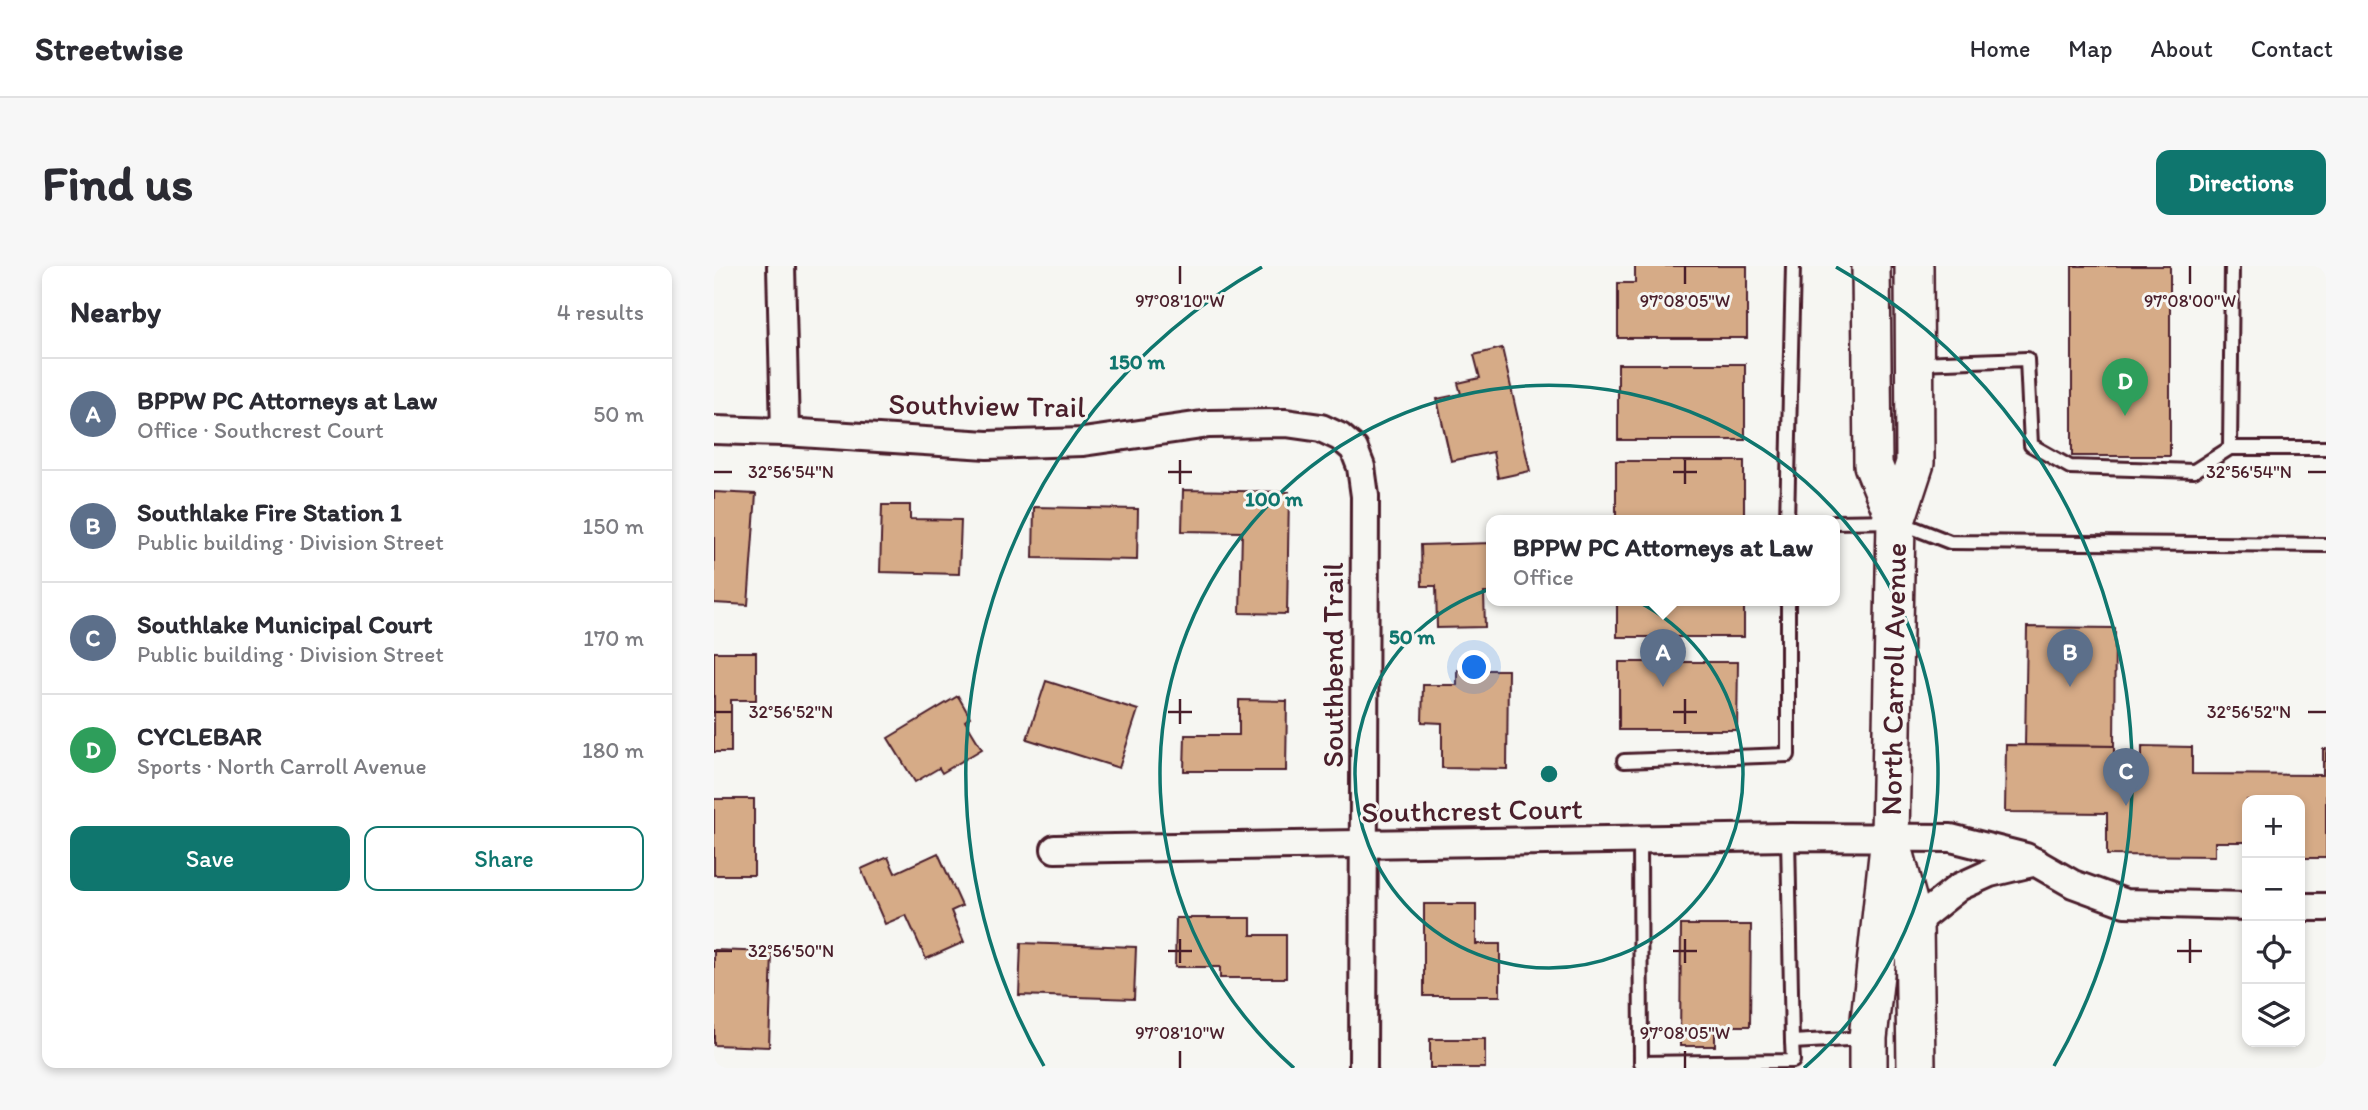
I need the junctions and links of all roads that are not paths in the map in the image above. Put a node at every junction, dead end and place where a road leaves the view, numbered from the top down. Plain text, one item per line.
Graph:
1 (781, 266) edge
2 (1793, 266) edge
3 (1871, 266) edge
4 (1913, 266) edge
5 (2232, 266) edge
6 (1914, 364) junction
7 (714, 430) edge
8 (785, 432) junction
9 (1340, 437) joint
10 (2230, 448) junction
11 (2326, 448) edge
12 (1787, 515) edge
13 (1896, 520) junction
14 (1840, 523) edge
15 (2326, 545) edge
16 (1788, 606) edge
17 (1624, 761) dead end
18 (1890, 836) junction
19 (1788, 837) junction
20 (1640, 840) junction
21 (1365, 845) junction
22 (1055, 849) dead end
23 (2036, 862) junction
24 (2242, 906) edge
25 (2305, 907) edge
26 (2326, 907) edge
27 (1914, 923) junction
28 (1792, 1042) junction
29 (1868, 1053) edge
30 (1363, 1068) edge
31 (1916, 1068) edge

1 - 8 street
2 - 12 lane
3 - 13 main road, North Carroll Avenue
4 - 6 main road, North Carroll Avenue
5 - 10 lane
6 - 10 lane
6 - 13 main road, North Carroll Avenue
7 - 8 street, Southview Trail
8 - 9 street, Southview Trail
9 - 21 street, Southbend Trail
10 - 11 lane
13 - 14 lane
13 - 15 lane
13 - 18 main road, North Carroll Avenue
16 - 17 lane
18 - 19 street, Southcrest Court
18 - 23 street, Southcrest Court
18 - 27 main road, North Carroll Avenue
18 - 29 main road, North Carroll Avenue
19 - 20 street, Southcrest Court
19 - 28 lane
20 - 21 street, Southcrest Court
20 - 28 lane
21 - 22 street, Southcrest Court
21 - 30 street, Southbend Trail
23 - 24 street, Southcrest Court
23 - 27 street
25 - 26 street
27 - 31 main road, North Carroll Avenue
28 - 29 lane

